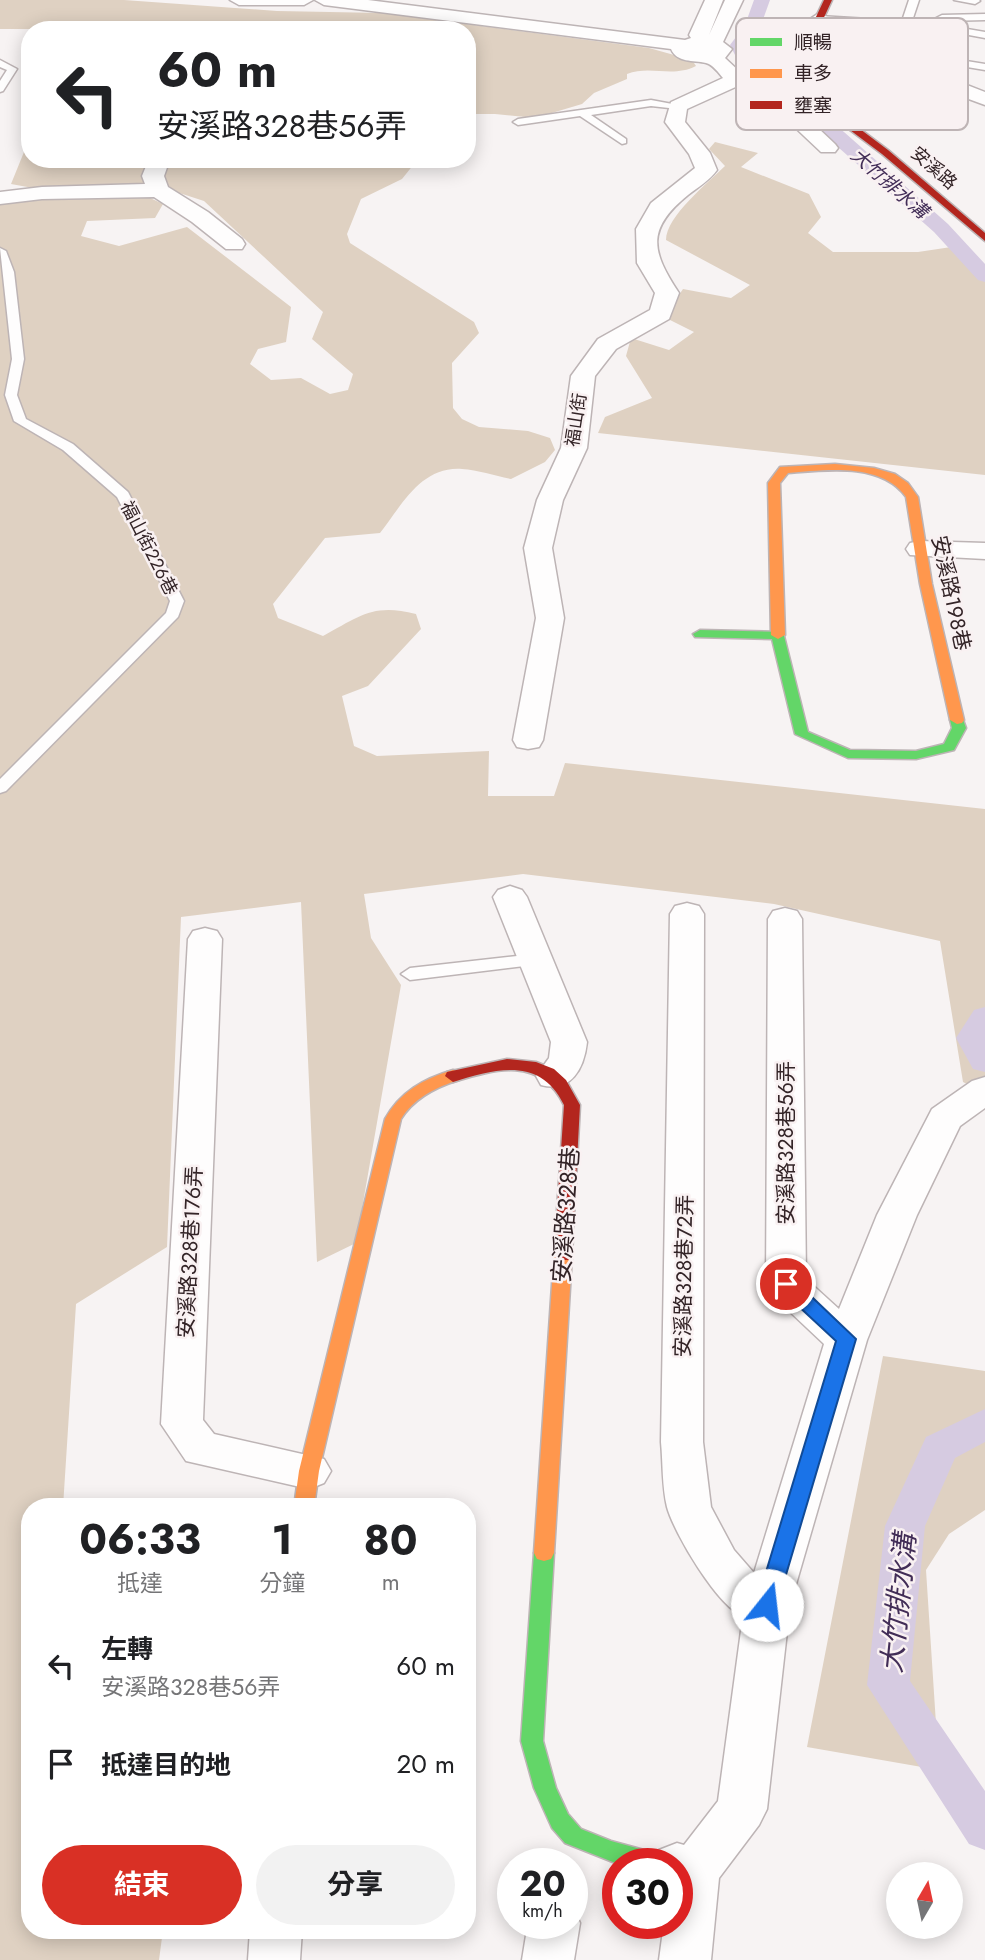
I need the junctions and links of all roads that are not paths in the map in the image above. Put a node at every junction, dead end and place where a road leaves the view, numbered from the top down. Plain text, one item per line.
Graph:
1 (239, 0) edge
2 (304, 0) edge
3 (324, 0) edge
4 (714, 0) edge
5 (734, 0) edge
6 (828, 0) edge
7 (914, 0) edge
8 (959, 0) edge
9 (975, 1) edge
10 (985, 17) edge
11 (819, 18) edge
12 (908, 18) edge
13 (942, 18) edge
14 (710, 50) junction
15 (0, 63) edge
16 (736, 79) joint
17 (0, 89) edge
18 (968, 93) edge
19 (985, 99) edge
20 (678, 106) junction
21 (582, 113) junction
22 (518, 122) dead end
23 (809, 130) edge
24 (854, 130) edge
25 (622, 141) dead end
26 (828, 148) dead end
27 (156, 168) edge
28 (159, 190) junction
29 (0, 198) edge
30 (984, 237) edge
31 (234, 244) dead end
32 (0, 251) edge
33 (920, 550) junction
34 (985, 551) edge
35 (700, 634) dead end
36 (778, 635) junction
37 (528, 740) dead end
38 (0, 788) edge
39 (510, 897) dead end
40 (687, 914) dead end
41 (785, 919) dead end
42 (205, 939) dead end
43 (535, 960) junction
44 (410, 974) dead end
45 (554, 1076) junction
46 (985, 1090) edge
47 (846, 1339) junction
48 (307, 1489) edge
49 (767, 1605) junction
50 (566, 1848) edge
51 (693, 1853) edge
52 (275, 1939) edge
53 (551, 1939) edge
54 (683, 1939) edge
55 (274, 1960) edge
56 (548, 1960) edge
57 (685, 1960) edge

1 - 2 street
3 - 14 street
4 - 14 street
5 - 14 street
6 - 11 street
7 - 12 lane
8 - 9 lane
10 - 13 lane
14 - 16 street
15 - 17 lane
16 - 20 street
18 - 19 street
20 - 21 lane
20 - 37 street, 福山街
21 - 22 lane
21 - 25 lane
23 - 26 street
24 - 30 street, 安溪路
27 - 28 street
28 - 29 street
28 - 31 street
32 - 38 lane, 福山街226巷
33 - 34 street
33 - 36 street, 安溪路198巷
33 - 36 street, 安溪路198巷
35 - 36 street
39 - 43 street
40 - 49 street, 安溪路328巷72弄
41 - 47 street, 安溪路328巷56弄
42 - 48 street, 安溪路328巷176弄
43 - 44 lane
43 - 45 street
45 - 48 street
45 - 50 street, 安溪路328巷
46 - 47 street
47 - 49 street
49 - 51 street
52 - 55 street
53 - 56 street
54 - 57 street

